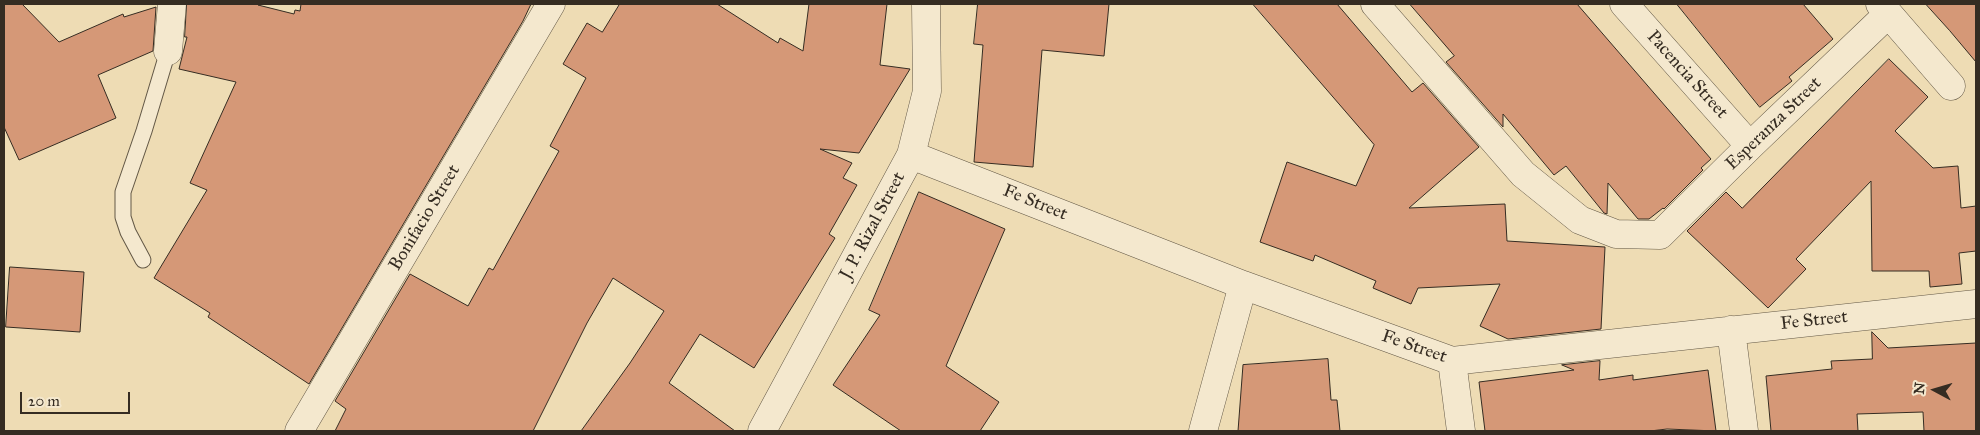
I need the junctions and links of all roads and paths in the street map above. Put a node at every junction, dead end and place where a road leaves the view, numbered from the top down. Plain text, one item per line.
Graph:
1 (172, 4) edge
2 (551, 4) edge
3 (926, 4) edge
4 (1375, 4) edge
5 (1624, 4) edge
6 (1884, 9) edge
7 (168, 51) joint
8 (1951, 86) dead end
9 (1750, 146) junction
10 (911, 155) junction
11 (143, 260) dead end
12 (1244, 286) junction
13 (1976, 304) edge
14 (1731, 330) junction
15 (1452, 361) junction
16 (299, 431) edge
17 (762, 431) edge
18 (1202, 431) edge
19 (1461, 431) edge
20 (1744, 431) edge

1 - 7 street
2 - 16 street, Bonifacio Street
3 - 10 street, J. P. Rizal Street
4 - 9 street, Esperanza Street
5 - 9 street, Pacencia Street
6 - 8 street, Esperanza Street
6 - 9 street, Esperanza Street
7 - 11 lane
10 - 12 street, Fe Street
10 - 17 street, J. P. Rizal Street
12 - 15 street, Fe Street
12 - 18 street
13 - 14 street, Fe Street
14 - 15 street, Fe Street
14 - 20 street
15 - 19 street

